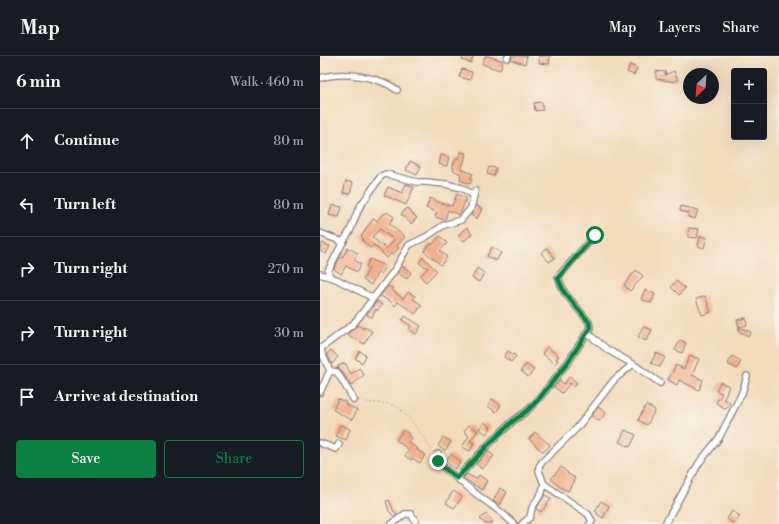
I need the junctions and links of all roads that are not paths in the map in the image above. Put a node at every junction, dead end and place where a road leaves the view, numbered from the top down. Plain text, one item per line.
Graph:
1 (320, 78) edge
2 (398, 90) dead end
3 (320, 233) edge
4 (595, 235) dead end
5 (342, 242) junction
6 (320, 274) edge
7 (330, 277) junction
8 (373, 298) junction
9 (587, 333) junction
10 (320, 349) edge
11 (633, 364) junction
12 (330, 371) junction
13 (747, 376) dead end
14 (660, 383) dead end
15 (320, 392) edge
16 (354, 398) road end
17 (320, 443) edge
18 (339, 444) dead end
19 (437, 455) road end
20 (457, 478) junction
21 (544, 484) junction
22 (392, 524) edge
23 (417, 524) edge
24 (514, 524) edge
25 (522, 524) edge
26 (590, 524) edge
27 (665, 524) edge

1 - 2 street
3 - 5 street
4 - 9 street
5 - 7 street
5 - 8 street
6 - 7 street
7 - 8 street
8 - 10 street
9 - 11 street
9 - 20 street
10 - 12 street
11 - 14 street
11 - 21 street
12 - 15 street
12 - 16 street
13 - 27 street
17 - 18 street
19 - 20 street
20 - 24 street
21 - 25 street
21 - 26 street
22 - 23 street

